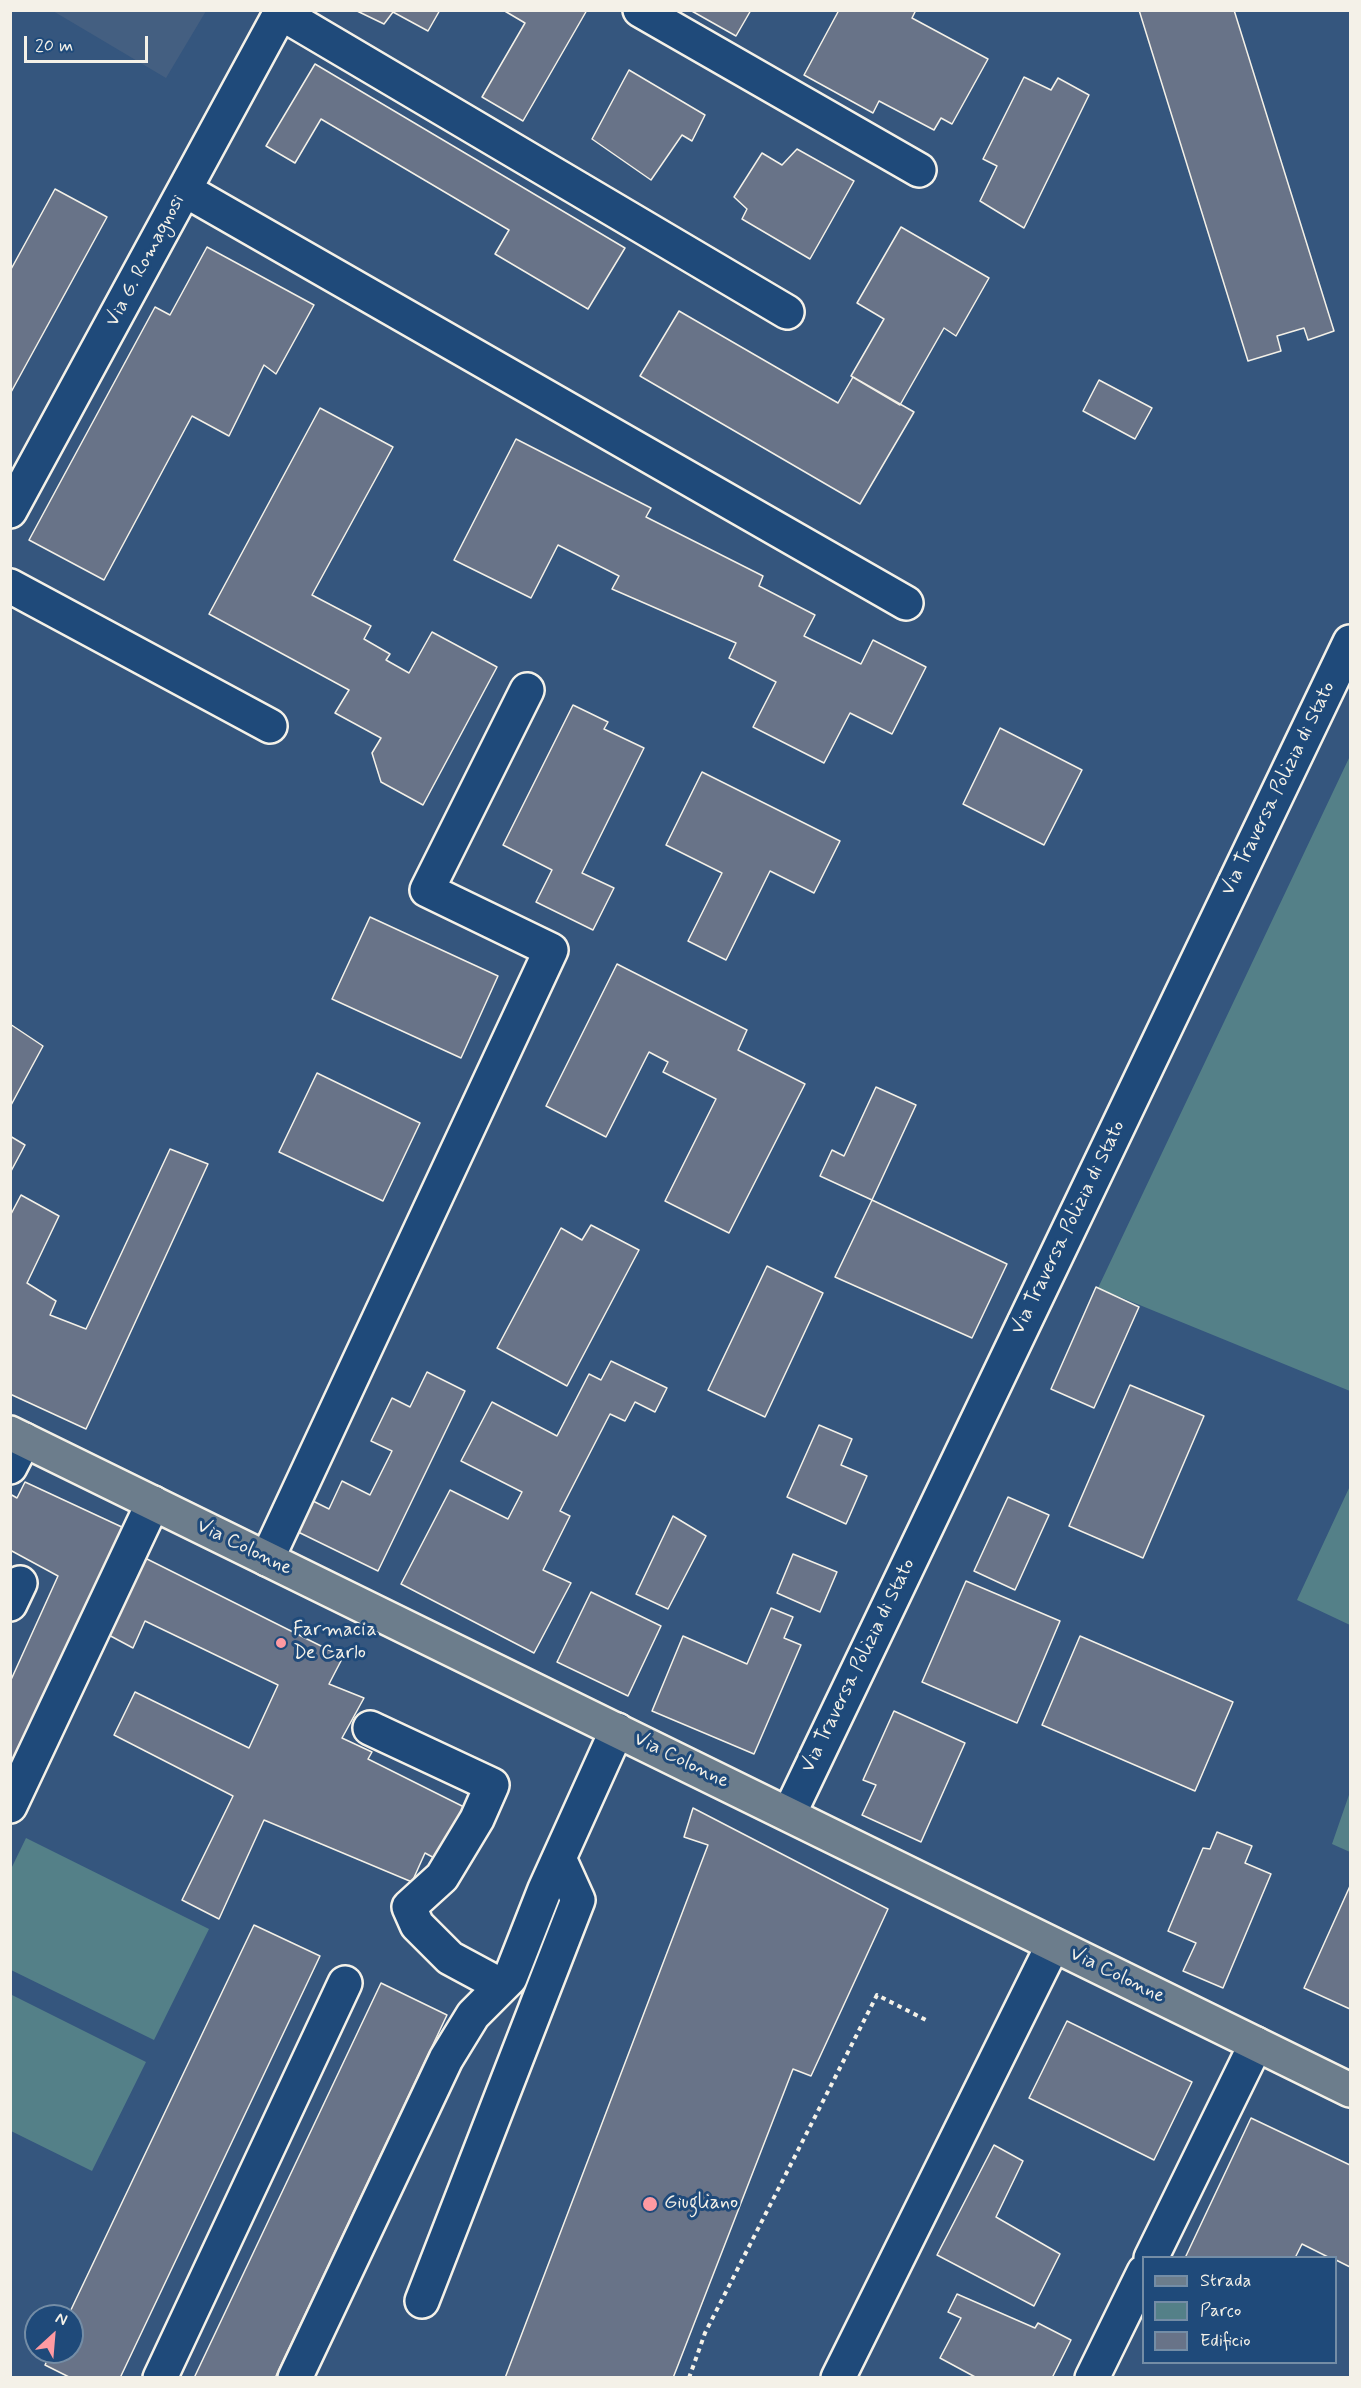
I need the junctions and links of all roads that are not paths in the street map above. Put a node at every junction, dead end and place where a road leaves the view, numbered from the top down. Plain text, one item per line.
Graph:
1 (640, 10) edge
2 (281, 12) edge
3 (919, 170) dead end
4 (185, 190) junction
5 (787, 312) dead end
6 (10, 512) edge
7 (10, 586) edge
8 (906, 603) dead end
9 (1350, 642) edge
10 (527, 690) dead end
11 (270, 726) dead end
12 (15, 1446) edge
13 (153, 1503) junction
14 (267, 1559) junction
15 (370, 1728) dead end
16 (617, 1730) junction
17 (10, 1806) edge
18 (789, 1814) junction
19 (559, 1858) junction
20 (1053, 1945) junction
21 (345, 1983) dead end
22 (502, 1986) junction
23 (1256, 2044) junction
24 (1350, 2090) edge
25 (1152, 2256) edge
26 (1142, 2274) edge
27 (422, 2301) dead end
28 (160, 2378) edge
29 (295, 2378) edge
30 (838, 2378) edge
31 (1092, 2378) edge

1 - 3 street
2 - 4 street, Via G. Romagnosi
2 - 5 street
4 - 6 street, Via G. Romagnosi
4 - 8 street
7 - 11 street
9 - 18 street, Via Traversa Polizia di Stato
10 - 14 street
12 - 13 main road, Via Colonne
13 - 14 main road, Via Colonne
13 - 17 street
14 - 16 main road, Via Colonne
15 - 22 street
16 - 18 main road, Via Colonne
16 - 19 street
18 - 20 main road, Via Colonne
19 - 22 street
19 - 27 street
20 - 23 main road, Via Colonne
20 - 30 street
21 - 28 street
22 - 29 street
23 - 24 main road, Via Colonne
23 - 25 street
26 - 31 street

